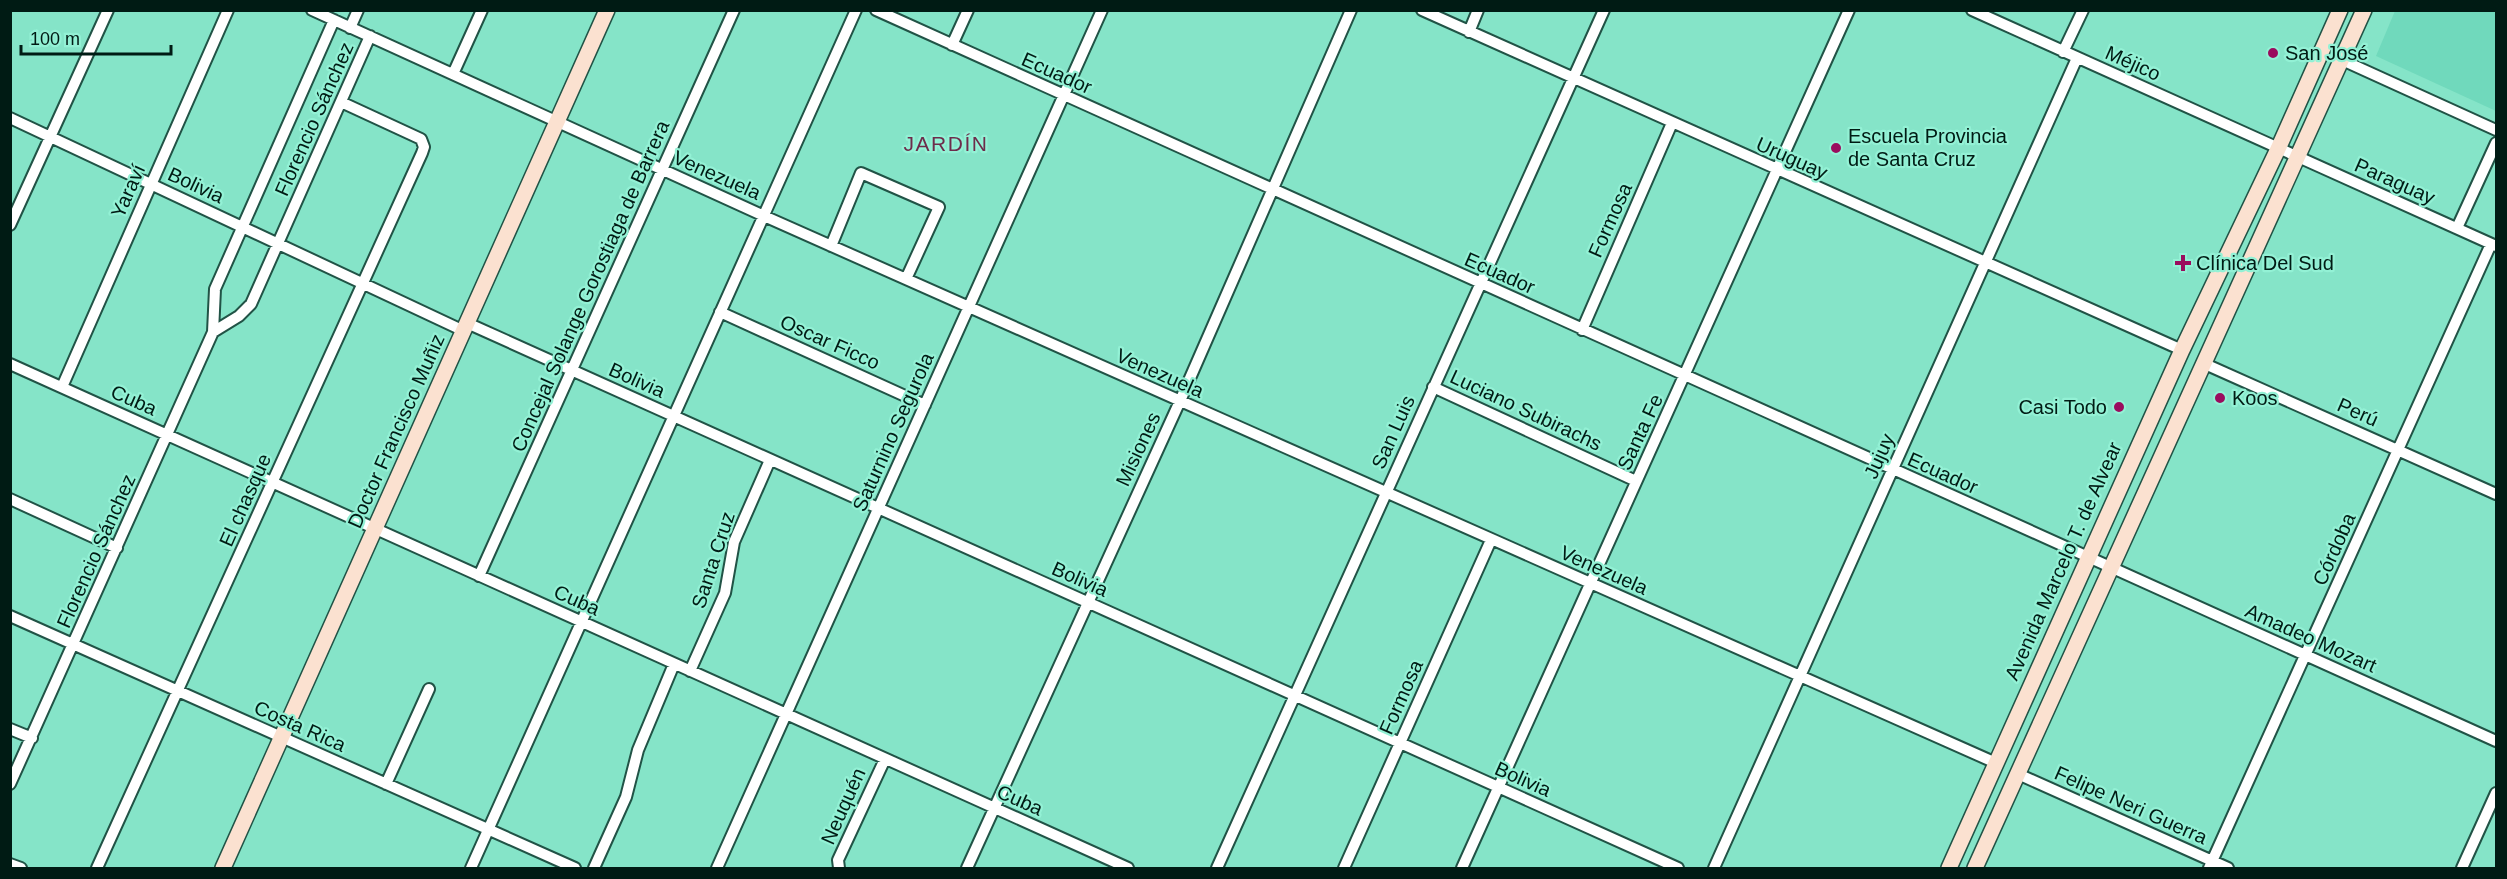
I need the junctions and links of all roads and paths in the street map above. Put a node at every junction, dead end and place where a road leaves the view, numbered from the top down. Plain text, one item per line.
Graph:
1 (108, 10) edge
2 (228, 10) edge
3 (312, 10) edge
4 (358, 10) edge
5 (482, 10) edge
6 (608, 10) edge
7 (734, 10) edge
8 (856, 10) edge
9 (876, 10) edge
10 (968, 10) edge
11 (1102, 10) edge
12 (1352, 10) edge
13 (1422, 10) edge
14 (1478, 10) edge
15 (1604, 10) edge
16 (1849, 10) edge
17 (1972, 10) edge
18 (2083, 10) edge
19 (2340, 10) edge
20 (2364, 10) edge
21 (334, 20) junction
22 (350, 27) junction
23 (1468, 32) junction
24 (370, 36) junction
25 (952, 45) junction
26 (2063, 52) junction
27 (2077, 58) junction
28 (2342, 60) junction
29 (453, 74) junction
30 (1573, 79) junction
31 (1064, 96) junction
32 (341, 102) junction
33 (10, 118) edge
34 (557, 122) junction
35 (1672, 123) junction
36 (2496, 130) edge
37 (50, 137) junction
38 (2496, 143) edge
39 (2278, 149) junction
40 (2298, 158) junction
41 (662, 170) junction
42 (1777, 171) junction
43 (151, 184) junction
44 (1273, 190) junction
45 (764, 216) junction
46 (10, 225) edge
47 (242, 226) junction
48 (2457, 228) junction
49 (278, 244) junction
50 (2494, 245) edge
51 (831, 246) junction
52 (1985, 263) junction
53 (906, 279) junction
54 (363, 283) junction
55 (1481, 285) junction
56 (969, 307) junction
57 (720, 312) junction
58 (466, 327) junction
59 (1582, 330) junction
60 (213, 332) junction
61 (2182, 350) junction
62 (10, 364) edge
63 (2205, 364) junction
64 (572, 370) junction
65 (1685, 377) junction
66 (62, 387) junction
67 (1433, 387) junction
68 (1180, 401) junction
69 (925, 405) junction
70 (674, 416) junction
71 (167, 435) junction
72 (2398, 450) junction
73 (770, 460) junction
74 (1892, 471) junction
75 (1636, 481) junction
76 (273, 482) junction
77 (1386, 493) junction
78 (2496, 494) edge
79 (10, 499) edge
80 (879, 508) junction
81 (375, 528) junction
82 (1491, 540) junction
83 (117, 548) junction
84 (2088, 557) junction
85 (2110, 567) junction
86 (479, 576) junction
87 (1591, 585) junction
88 (1086, 602) junction
89 (10, 616) edge
90 (582, 622) junction
91 (75, 644) junction
92 (2307, 656) junction
93 (675, 664) junction
94 (690, 671) junction
95 (1801, 675) junction
96 (429, 689) dead end
97 (178, 691) junction
98 (1295, 696) junction
99 (786, 714) junction
100 (10, 729) edge
101 (282, 737) junction
102 (32, 738) junction
103 (2496, 741) edge
104 (1400, 743) junction
105 (885, 759) junction
106 (1996, 763) junction
107 (2018, 774) junction
108 (10, 784) edge
109 (386, 784) junction
110 (1498, 788) junction
111 (2496, 793) edge
112 (994, 808) junction
113 (489, 830) junction
114 (10, 864) edge
115 (2210, 865) edge
116 (21, 868) edge
117 (97, 868) edge
118 (223, 868) edge
119 (471, 868) edge
120 (575, 868) edge
121 (594, 868) edge
122 (717, 868) edge
123 (839, 868) edge
124 (967, 868) edge
125 (1128, 868) edge
126 (1217, 868) edge
127 (1344, 868) edge
128 (1462, 868) edge
129 (1678, 868) edge
130 (1714, 868) edge
131 (1949, 868) edge
132 (1975, 868) edge
133 (2228, 868) edge
134 (2462, 868) edge

1 - 37 street
2 - 43 street, Yaraví
3 - 21 street, Venezuela
4 - 22 street, Florencio Sánchez
5 - 29 street
6 - 34 main road, Doctor Francisco Muñiz
7 - 41 street, Concejal Solange Gorostiaga de Barrera
8 - 45 street
9 - 25 street, Ecuador
10 - 25 street
11 - 31 street, Saturnino Segurola
12 - 44 street, Misiones
13 - 23 street, Uruguay
14 - 23 street
15 - 30 street, San Luis
16 - 42 street, Santa Fe
17 - 26 street, Méjico
18 - 26 street
19 - 39 main road, Avenida Marcelo T. de Alvear
20 - 28 main road
21 - 22 street, Venezuela
21 - 47 street, Florencio Sánchez
22 - 24 street, Venezuela
23 - 30 street, Uruguay
24 - 29 street, Venezuela
24 - 32 street, Florencio Sánchez
25 - 31 street, Ecuador
26 - 27 street, Méjico
27 - 39 street, Méjico
27 - 52 street, Jujuy
28 - 36 street
28 - 40 main road
29 - 34 street, Venezuela
30 - 35 street, Uruguay
30 - 55 street, San Luis
31 - 44 street, Ecuador
31 - 56 street, Saturnino Segurola
32 - 49 street, Florencio Sánchez
32 - 54 street, El chasque
33 - 37 street, Bolivia
34 - 41 street, Venezuela
34 - 58 main road, Doctor Francisco Muñiz
35 - 42 street, Uruguay
35 - 59 street, Formosa
37 - 43 street, Bolivia
37 - 46 street
38 - 48 street
39 - 40 street, Paraguay
39 - 61 main road, Avenida Marcelo T. de Alvear
40 - 48 street, Paraguay
40 - 63 main road
41 - 45 street, Venezuela
41 - 64 street, Concejal Solange Gorostiaga de Barrera
42 - 52 street, Uruguay
42 - 65 street, Santa Fe
43 - 47 street, Bolivia
43 - 66 street, Yaraví
44 - 55 street, Ecuador
44 - 68 street, Misiones
45 - 51 street, Venezuela
45 - 57 street
47 - 49 street, Bolivia
47 - 60 street, Florencio Sánchez
48 - 50 street, Paraguay
49 - 54 street, Bolivia
49 - 60 street, Florencio Sánchez
50 - 72 street, Córdoba
51 - 53 street, Venezuela
51 - 53 street
52 - 61 street, Uruguay
52 - 74 street, Jujuy
53 - 56 street, Venezuela
54 - 58 street, Bolivia
54 - 76 street, El chasque
55 - 59 street, Ecuador
55 - 67 street, San Luis
56 - 68 street, Venezuela
56 - 69 street, Saturnino Segurola
57 - 69 street, Oscar Ficco
57 - 70 street
58 - 64 street, Bolivia
58 - 81 main road, Doctor Francisco Muñiz
59 - 65 street, Ecuador
60 - 71 street, Florencio Sánchez
61 - 84 main road, Avenida Marcelo T. de Alvear
62 - 66 street, Cuba
63 - 72 street, Perú
63 - 85 main road
64 - 70 street, Bolivia
64 - 86 street, Concejal Solange Gorostiaga de Barrera
65 - 74 street, Ecuador
65 - 75 street, Santa Fe
66 - 71 street, Cuba
67 - 75 street, Luciano Subirachs
67 - 77 street, San Luis
68 - 77 street, Venezuela
68 - 88 street, Misiones
69 - 80 street, Saturnino Segurola
70 - 73 street, Bolivia
70 - 90 street
71 - 76 street, Cuba
71 - 83 street, Florencio Sánchez
72 - 78 street, Perú
72 - 92 street, Córdoba
73 - 80 street, Bolivia
73 - 94 street, Santa Cruz
74 - 84 street, Ecuador
74 - 95 street, Jujuy
75 - 87 street, Santa Fe
76 - 81 street, Cuba
76 - 97 street, El chasque
77 - 82 street, Venezuela
77 - 98 street, San Luis
79 - 83 street
80 - 88 street, Bolivia
80 - 99 street, Saturnino Segurola
81 - 86 street, Cuba
81 - 101 main road, Doctor Francisco Muñiz
82 - 87 street, Venezuela
82 - 104 street, Formosa
83 - 91 street, Florencio Sánchez
84 - 85 street, Ecuador
84 - 106 main road, Avenida Marcelo T. de Alvear
85 - 92 street, Amadeo Mozart
85 - 107 main road
86 - 90 street, Cuba
87 - 95 street, Venezuela
87 - 110 street, Santa Fe
88 - 98 street, Bolivia
88 - 112 street, Misiones
89 - 91 street, Costa Rica
90 - 93 street, Cuba
90 - 113 street
91 - 97 street, Costa Rica
91 - 102 street, Florencio Sánchez
92 - 103 street, Amadeo Mozart
92 - 115 street, Córdoba
93 - 94 street, Cuba
93 - 121 street
94 - 99 street, Cuba
95 - 106 street, Venezuela
95 - 130 street, Jujuy
96 - 109 street
97 - 101 street, Costa Rica
97 - 117 street, El chasque
98 - 104 street, Bolivia
98 - 126 street, San Luis
99 - 105 street, Cuba
99 - 122 street, Saturnino Segurola
100 - 102 street
101 - 109 street, Costa Rica
101 - 118 main road, Doctor Francisco Muñiz
102 - 108 street, Florencio Sánchez
104 - 110 street, Bolivia
104 - 127 street, Formosa
105 - 112 street, Cuba
105 - 123 street, Neuquén
106 - 131 main road, Avenida Marcelo T. de Alvear
107 - 115 street, Felipe Neri Guerra
107 - 132 main road
109 - 113 street, Costa Rica
110 - 128 street, Santa Fe
110 - 129 street, Bolivia
111 - 134 street
112 - 124 street, Misiones
112 - 125 street, Cuba
113 - 119 street
113 - 120 street, Costa Rica
114 - 116 street
115 - 133 street, Felipe Neri Guerra

